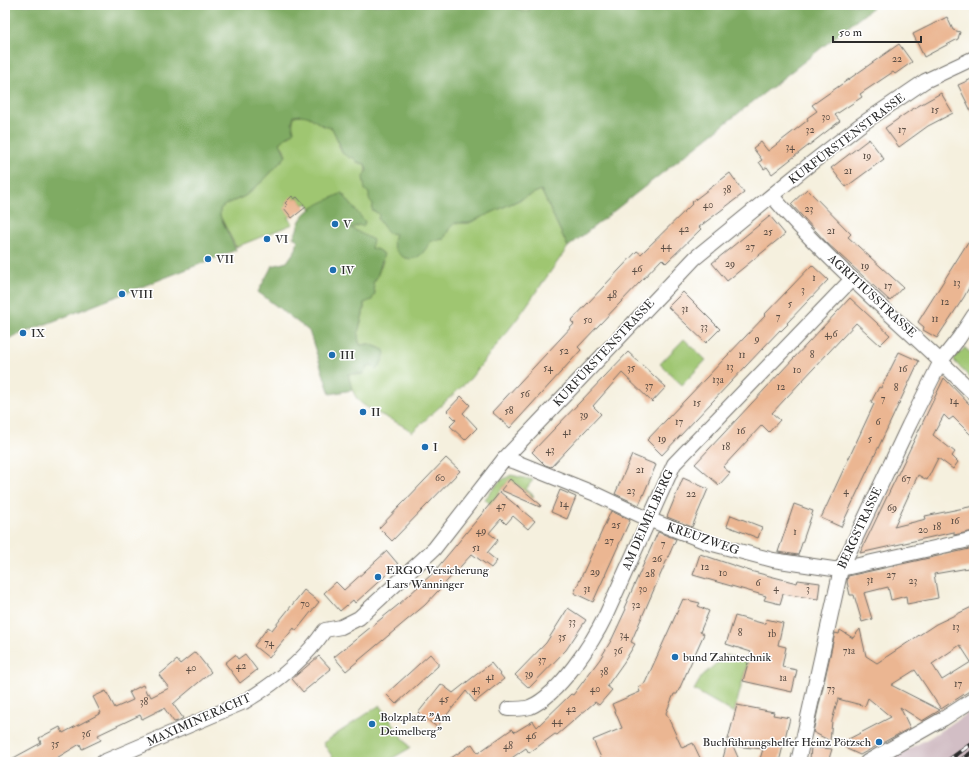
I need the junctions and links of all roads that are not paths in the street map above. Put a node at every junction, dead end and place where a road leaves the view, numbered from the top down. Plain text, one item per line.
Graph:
1 (974, 58) edge
2 (772, 196) junction
3 (852, 279) junction
4 (974, 315) edge
5 (941, 361) junction
6 (974, 394) edge
7 (504, 459) junction
8 (648, 519) junction
9 (974, 539) edge
10 (841, 569) junction
11 (272, 685) joint
12 (974, 699) edge
13 (508, 709) dead end
14 (103, 762) edge
15 (798, 762) edge
16 (867, 762) edge

1 - 2 street, KURFÜRSTENSTRASSE
2 - 3 street, AGRITIUSSTRASSE
2 - 7 street, KURFÜRSTENSTRASSE
3 - 5 street, AGRITIUSSTRASSE
3 - 8 street, AM DEIMELBERG
4 - 5 street, BERGSTRASSE
5 - 6 street, AGRITIUSSTRASSE
5 - 10 street, BERGSTRASSE
7 - 8 street, KREUZWEG
7 - 11 street, KURFÜRSTENSTRASSE
8 - 10 street, KREUZWEG
8 - 13 street, AM DEIMELBERG
9 - 10 street, KREUZWEG
10 - 15 street, BERGSTRASSE
11 - 14 street, MAXIMINERACHT
12 - 16 street

